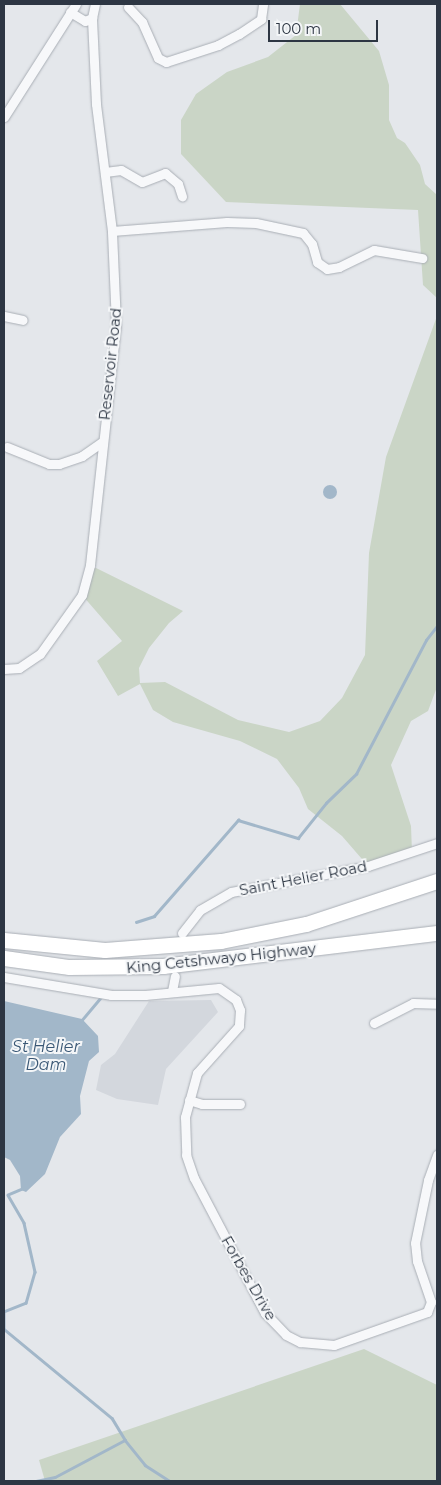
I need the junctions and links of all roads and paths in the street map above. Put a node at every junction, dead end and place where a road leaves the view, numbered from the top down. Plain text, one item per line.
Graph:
1 (76, 4) edge
2 (95, 4) edge
3 (263, 4) edge
4 (128, 7) dead end
5 (70, 12) junction
6 (92, 18) junction
7 (4, 117) edge
8 (105, 172) junction
9 (182, 196) dead end
10 (112, 231) junction
11 (422, 258) dead end
12 (4, 316) edge
13 (23, 320) dead end
14 (102, 442) junction
15 (7, 447) dead end
16 (4, 668) edge
17 (437, 843) edge
18 (437, 881) edge
19 (182, 933) dead end
20 (437, 933) edge
21 (4, 940) edge
22 (4, 958) edge
23 (175, 976) dead end
24 (4, 978) edge
25 (172, 991) junction
26 (437, 1004) edge
27 (374, 1023) dead end
28 (189, 1100) junction
29 (240, 1104) dead end
30 (437, 1155) edge

1 - 5 street
2 - 6 street, Reservoir Road
3 - 4 street
5 - 6 street
5 - 7 street
6 - 8 street, Reservoir Road
8 - 9 street
8 - 10 street, Reservoir Road
10 - 11 street
10 - 14 street, Reservoir Road
12 - 13 street
14 - 15 street
14 - 16 street, Reservoir Road
17 - 19 street, Saint Helier Road
18 - 21 highway, King Cetshwayo Highway
20 - 22 highway, King Cetshwayo Highway
23 - 25 street
24 - 25 street
25 - 28 street, Forbes Drive
26 - 27 street
28 - 29 street
28 - 30 street, Forbes Drive

